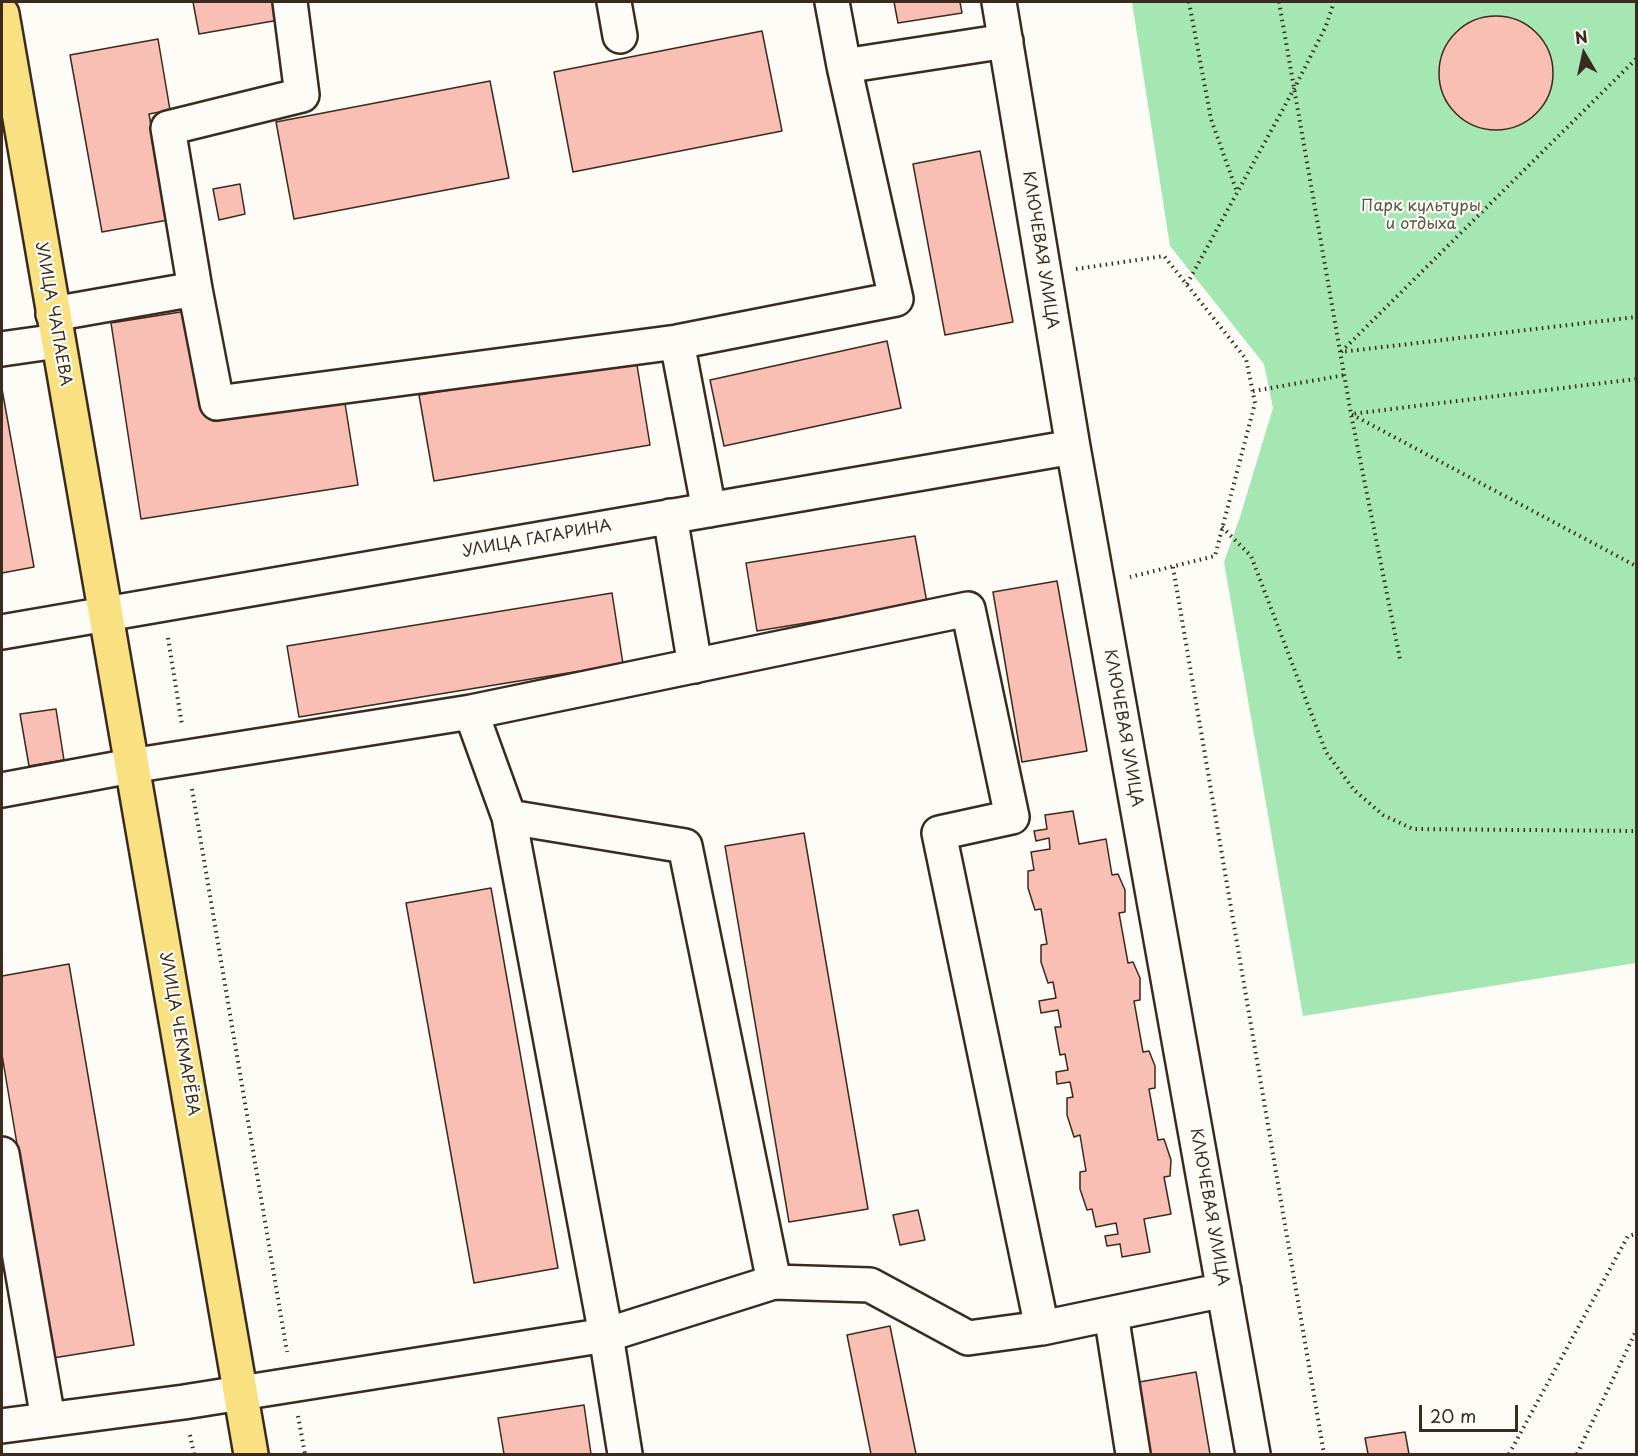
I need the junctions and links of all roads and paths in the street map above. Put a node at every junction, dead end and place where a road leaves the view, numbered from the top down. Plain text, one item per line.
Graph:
1 (290, 2) edge
2 (614, 2) edge
3 (832, 2) edge
4 (999, 2) edge
5 (1189, 2) edge
6 (1279, 2) edge
7 (1334, 2) edge
8 (2, 14) edge
9 (620, 36) dead end
10 (1006, 41) junction
11 (1636, 59) edge
12 (844, 66) junction
13 (1294, 89) junction
14 (1237, 193) junction
15 (1075, 269) dead end
16 (1187, 284) junction
17 (195, 289) junction
18 (1636, 317) edge
19 (55, 327) junction
20 (677, 342) junction
21 (2, 349) edge
22 (1341, 352) junction
23 (1345, 375) junction
24 (1636, 379) edge
25 (1253, 391) junction
26 (1351, 414) junction
27 (1073, 447) junction
28 (709, 510) junction
29 (670, 516) junction
30 (1222, 527) junction
31 (1636, 566) edge
32 (1173, 567) junction
33 (1127, 578) dead end
34 (163, 604) junction
35 (106, 614) junction
36 (2, 632) edge
37 (1400, 659) dead end
38 (695, 666) junction
39 (471, 712) junction
40 (187, 758) junction
41 (131, 766) junction
42 (2, 790) edge
43 (510, 817) junction
44 (1636, 831) edge
45 (2, 1154) edge
46 (1636, 1234) edge
47 (774, 1282) junction
48 (1224, 1290) junction
49 (1111, 1314) junction
50 (1042, 1328) junction
51 (1636, 1331) edge
52 (606, 1335) junction
53 (293, 1385) junction
54 (242, 1393) junction
55 (48, 1419) junction
56 (2, 1426) edge
57 (251, 1455) edge
58 (305, 1455) edge
59 (625, 1455) edge
60 (1132, 1455) edge
61 (1253, 1455) edge
62 (1324, 1455) edge
63 (1509, 1455) edge
64 (1577, 1455) edge

1 - 17 street
2 - 9 street
3 - 12 street
4 - 10 street, КЛЮЧЕВАЯ УЛИЦА
5 - 14 path
6 - 13 path
7 - 13 path
8 - 19 main road, УЛИЦА ЧАПАЕВА
10 - 12 street
10 - 27 street, КЛЮЧЕВАЯ УЛИЦА
11 - 22 path
12 - 20 street
13 - 14 path
13 - 22 path
14 - 16 path
15 - 16 path
16 - 25 path
17 - 19 street
17 - 20 street
18 - 22 path
19 - 21 street
19 - 35 main road, УЛИЦА ЧАПАЕВА
20 - 28 street
22 - 23 path
23 - 25 path
23 - 26 path
24 - 26 path
25 - 30 path
26 - 31 path
26 - 37 path
27 - 28 street, УЛИЦА ГАГАРИНА
27 - 48 street, КЛЮЧЕВАЯ УЛИЦА
28 - 29 street, УЛИЦА ГАГАРИНА
29 - 34 street, УЛИЦА ГАГАРИНА
29 - 38 street
30 - 32 path
30 - 44 path
32 - 33 path
32 - 62 path
34 - 35 street, УЛИЦА ГАГАРИНА
34 - 40 path
35 - 36 street, УЛИЦА ГАГАРИНА
35 - 41 main road, УЛИЦА ЧЕКМАРЁВА
38 - 39 street
38 - 50 street
39 - 40 street
39 - 43 street
40 - 41 street
40 - 53 path
41 - 42 street
41 - 54 main road, УЛИЦА ЧЕКМАРЁВА
43 - 47 street
43 - 52 street
45 - 55 street
46 - 63 path
47 - 50 street
47 - 52 street
48 - 49 street
48 - 61 street, КЛЮЧЕВАЯ УЛИЦА
49 - 50 street
49 - 60 street
51 - 64 path
52 - 53 street
52 - 59 street
53 - 54 street
53 - 58 path
54 - 55 street
54 - 57 main road, УЛИЦА ЧЕКМАРЁВА
55 - 56 street

